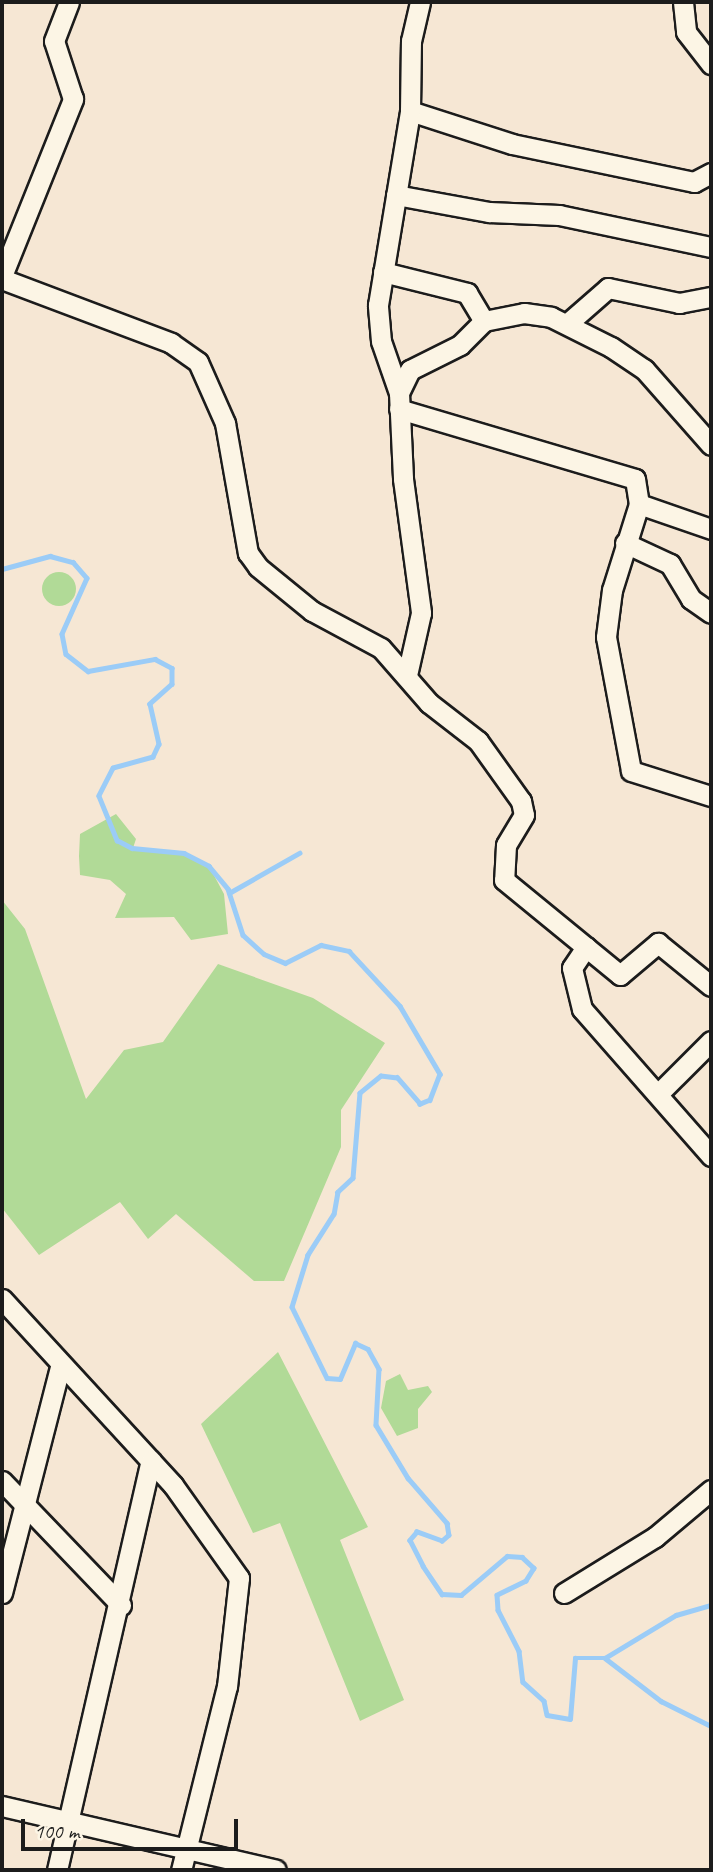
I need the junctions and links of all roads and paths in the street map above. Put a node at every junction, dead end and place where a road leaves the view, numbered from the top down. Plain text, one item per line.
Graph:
1 (69, 2) edge
2 (419, 2) edge
3 (683, 2) edge
4 (711, 64) edge
5 (410, 111) junction
6 (711, 173) edge
7 (396, 194) junction
8 (711, 247) edge
9 (383, 272) junction
10 (2, 278) edge
11 (711, 297) edge
12 (484, 321) junction
13 (568, 323) junction
14 (399, 401) junction
15 (711, 445) edge
16 (639, 504) junction
17 (711, 530) edge
18 (625, 543) junction
19 (711, 613) edge
20 (407, 675) junction
21 (711, 796) edge
22 (586, 947) junction
23 (711, 986) edge
24 (711, 1041) edge
25 (658, 1094) junction
26 (711, 1156) edge
27 (2, 1299) edge
28 (61, 1364) junction
29 (151, 1461) junction
30 (2, 1480) edge
31 (711, 1490) edge
32 (24, 1504) junction
33 (2, 1593) edge
34 (564, 1593) dead end
35 (121, 1605) junction
36 (2, 1806) edge
37 (69, 1822) junction
38 (184, 1862) edge
39 (57, 1870) edge
40 (276, 1870) edge

1 - 10 street
2 - 5 street
3 - 4 street
5 - 6 street
5 - 7 street
7 - 8 street
7 - 9 street
9 - 12 street
9 - 14 street
10 - 20 street
11 - 13 street
12 - 13 street
12 - 14 street
13 - 15 street
14 - 16 street
14 - 20 street
16 - 17 street
16 - 18 street
18 - 19 street
18 - 21 street
20 - 22 street
22 - 23 street
22 - 25 street
24 - 25 street
25 - 26 street
27 - 28 street
28 - 29 street
28 - 32 street
29 - 35 street
29 - 38 street
30 - 32 street
31 - 34 street
32 - 33 street
32 - 35 street
35 - 37 street
36 - 37 street
37 - 38 street
37 - 39 street
38 - 40 street

